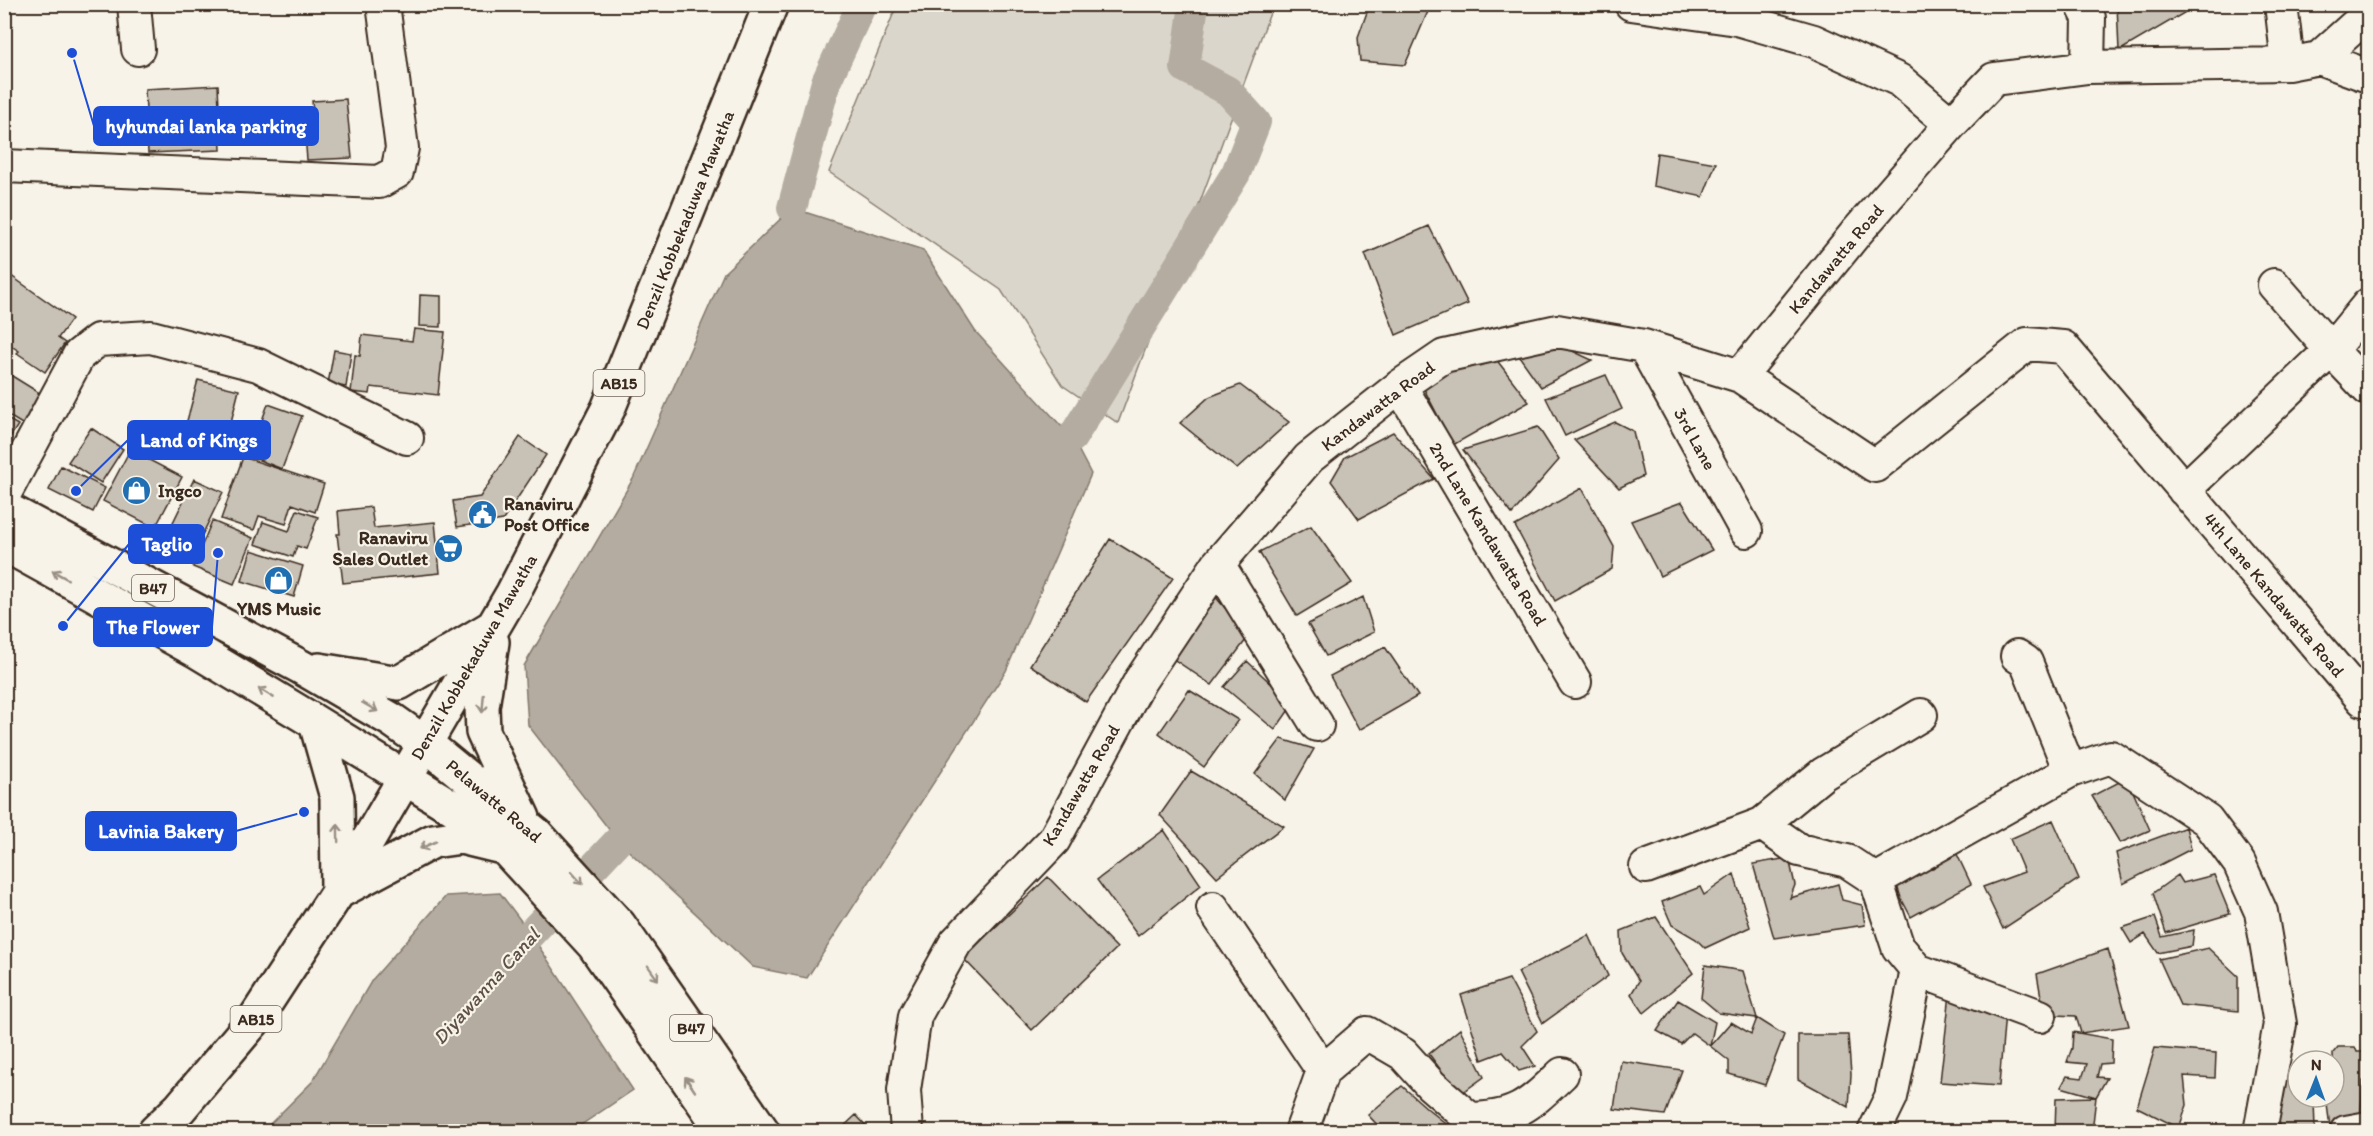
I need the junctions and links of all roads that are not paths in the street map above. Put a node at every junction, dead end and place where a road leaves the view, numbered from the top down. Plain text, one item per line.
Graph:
1 (134, 4) edge
2 (383, 4) edge
3 (771, 4) edge
4 (1631, 4) edge
5 (2082, 4) edge
6 (2281, 4) edge
7 (2368, 14) edge
8 (138, 49) dead end
9 (2319, 58) junction
10 (2288, 64) junction
11 (2088, 67) junction
12 (2368, 76) edge
13 (1951, 124) junction
14 (4, 166) edge
15 (2274, 285) dead end
16 (2368, 305) edge
17 (1644, 346) junction
18 (2331, 350) junction
19 (1740, 376) junction
20 (1400, 386) junction
21 (2368, 389) edge
22 (407, 438) dead end
23 (2184, 490) junction
24 (4, 495) edge
25 (4, 508) edge
26 (1746, 531) dead end
27 (4, 544) edge
28 (1218, 564) junction
29 (495, 625) junction
30 (2017, 657) dead end
31 (301, 667) junction
32 (1575, 682) dead end
33 (2363, 700) dead end
34 (1921, 715) dead end
35 (316, 723) junction
36 (1317, 725) dead end
37 (426, 744) junction
38 (2070, 771) junction
39 (405, 777) junction
40 (1762, 824) junction
41 (520, 841) junction
42 (1646, 867) dead end
43 (1876, 880) junction
44 (338, 892) junction
45 (1213, 908) dead end
46 (1917, 970) junction
47 (2040, 1016) dead end
48 (1323, 1071) junction
49 (1562, 1074) dead end
50 (2368, 1128) edge
51 (155, 1131) edge
52 (724, 1131) edge
53 (764, 1131) edge
54 (907, 1131) edge
55 (1301, 1131) edge
56 (1874, 1131) edge
57 (2260, 1131) edge
58 (2346, 1131) edge

1 - 8 street
2 - 14 street
3 - 29 main road, Denzil Kobbekaduwa Mawatha / AB15
4 - 13 street
5 - 11 street
6 - 10 street
7 - 9 street
9 - 10 street, Kandawatta Road
9 - 12 street
10 - 11 street, Kandawatta Road
11 - 13 street, Kandawatta Road
13 - 19 street, Kandawatta Road
15 - 18 street
16 - 18 street
17 - 19 street, Kandawatta Road
17 - 20 street, Kandawatta Road
17 - 26 street, 3rd Lane
18 - 21 street
18 - 23 street
19 - 23 street, 4th Lane Kandawatta Road
20 - 28 street, Kandawatta Road
20 - 32 street, 2nd Lane Kandawatta Road
22 - 24 street
23 - 33 street, 4th Lane Kandawatta Road
25 - 31 main road, Pelawatte Road / B47
35 -> 27 main road, Pelawatte Road / B47
28 - 36 street
28 - 54 street, Kandawatta Road
29 - 31 main road
29 - 37 main road, Denzil Kobbekaduwa Mawatha / AB15
29 -> 41 main road
30 - 38 street
31 -> 37 main road, Pelawatte Road / B47
34 - 40 street
35 - 39 main road, Pelawatte Road / B47
44 -> 35 main road
37 - 39 main road, Denzil Kobbekaduwa Mawatha / AB15
37 - 41 main road, Pelawatte Road / B47
38 - 43 street
38 - 57 street
39 - 41 main road, Pelawatte Road / B47
39 - 44 main road, Denzil Kobbekaduwa Mawatha / AB15
40 - 42 street
40 - 43 street
41 -> 44 main road
52 -> 41 main road, Pelawatte Road / B47
41 -> 53 main road, Pelawatte Road / B47
43 - 46 street
44 - 51 main road, Denzil Kobbekaduwa Mawatha / AB15
45 - 48 street
46 - 47 street
46 - 56 street
48 - 49 street
48 - 55 street
50 - 58 street

